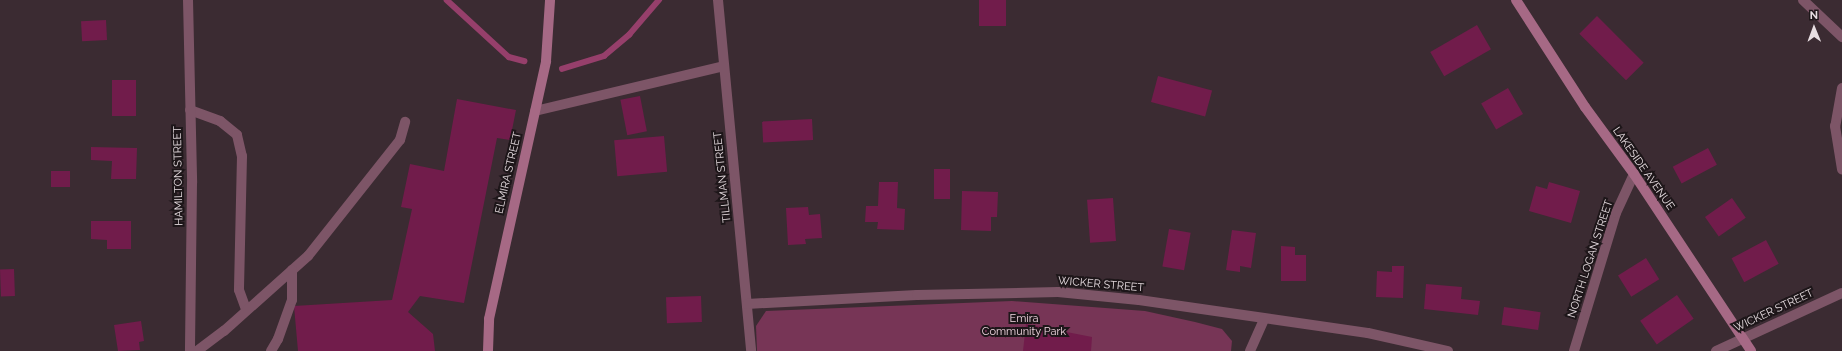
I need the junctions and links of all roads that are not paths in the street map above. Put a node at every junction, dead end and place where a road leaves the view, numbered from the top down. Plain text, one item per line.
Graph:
1 (188, 0) edge
2 (550, 0) edge
3 (718, 0) edge
4 (1516, 0) edge
5 (1803, 0) edge
6 (1842, 37) edge
7 (724, 66) junction
8 (1842, 88) edge
9 (190, 110) junction
10 (535, 111) junction
11 (405, 122) dead end
12 (1842, 169) edge
13 (1634, 174) junction
14 (292, 270) junction
15 (1842, 292) edge
16 (747, 304) junction
17 (246, 309) junction
18 (1264, 319) junction
19 (1743, 339) junction
20 (190, 351) edge
21 (197, 351) edge
22 (271, 351) edge
23 (488, 351) edge
24 (751, 351) edge
25 (1250, 351) edge
26 (1448, 351) edge
27 (1574, 351) edge
28 (1716, 351) edge
29 (1751, 351) edge

1 - 9 street, HAMILTON STREET
2 - 10 street, ELMIRA STREET
3 - 7 street, TILLMAN STREET
4 - 13 street, LAKESIDE AVENUE
5 - 6 street
7 - 10 street
7 - 16 street, TILLMAN STREET
8 - 12 street
9 - 17 street
9 - 20 street, HAMILTON STREET
10 - 23 street, ELMIRA STREET
11 - 14 street
13 - 19 street, LAKESIDE AVENUE
13 - 27 street, NORTH LOGAN STREET
14 - 17 street
14 - 22 street
15 - 19 street, WICKER STREET
16 - 18 street, WICKER STREET
16 - 24 street, TILLMAN STREET
17 - 21 street
18 - 25 street
18 - 26 street, WICKER STREET
19 - 28 street, WICKER STREET
19 - 29 street, LAKESIDE AVENUE

